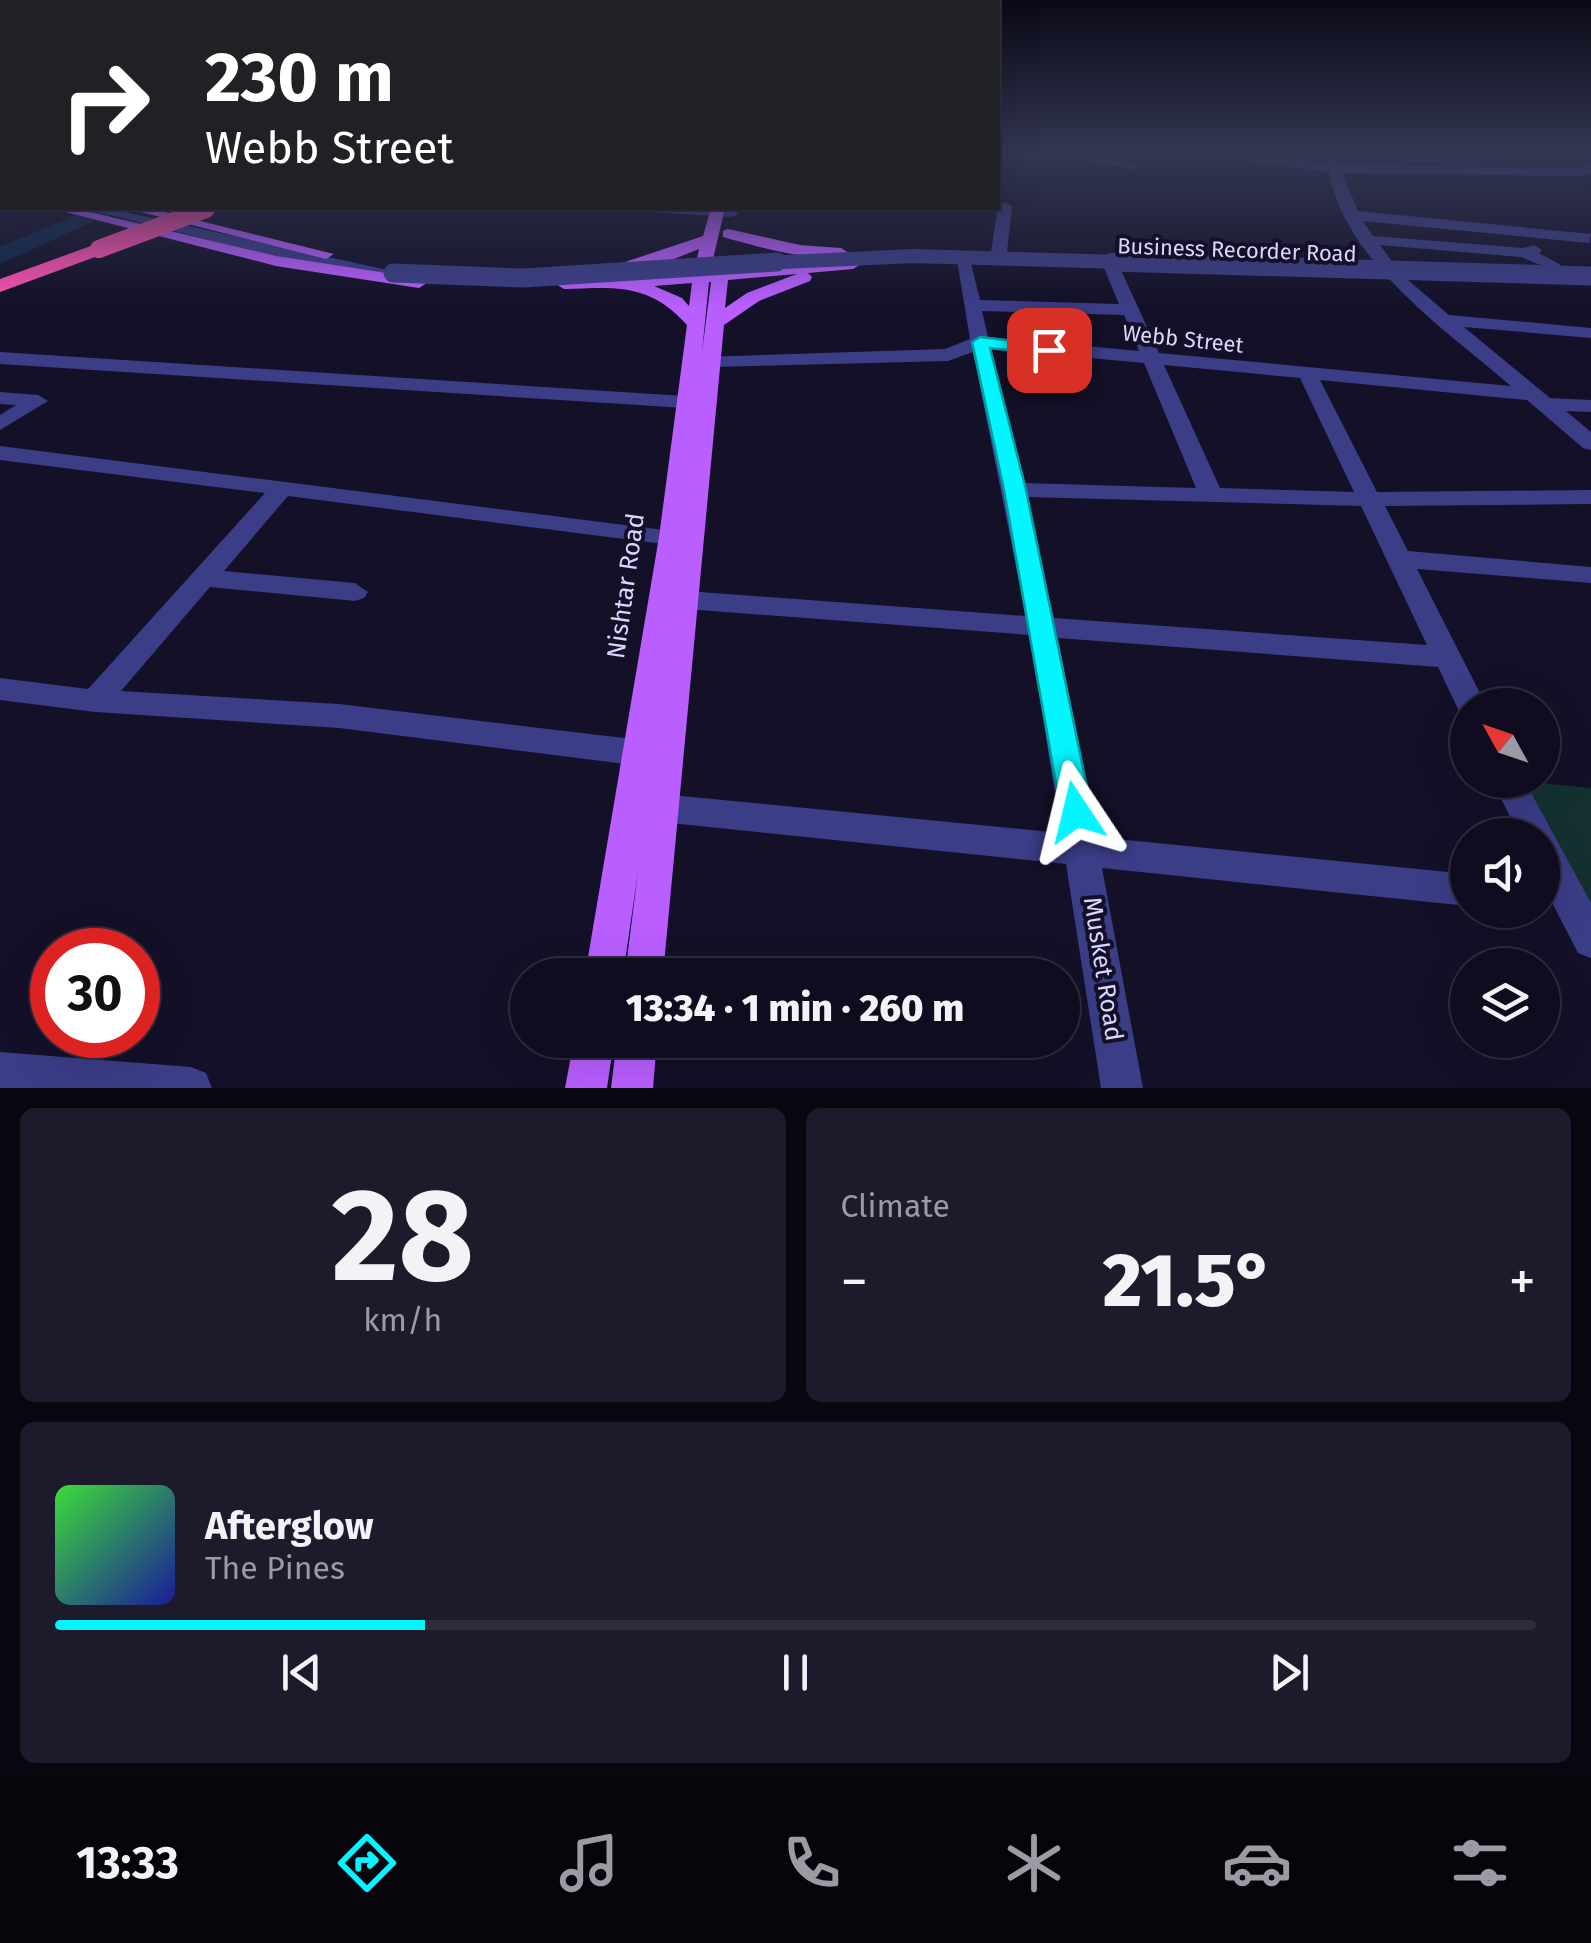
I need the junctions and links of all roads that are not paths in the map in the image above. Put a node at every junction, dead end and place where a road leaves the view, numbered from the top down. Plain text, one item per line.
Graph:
1 (1351, 205) edge
2 (1005, 206) dead end
3 (66, 210) edge
4 (99, 210) edge
5 (153, 210) edge
6 (655, 210) edge
7 (205, 215) edge
8 (1361, 227) junction
9 (1508, 233) junction
10 (1446, 235) junction
11 (718, 240) edge
12 (1590, 246) edge
13 (999, 252) junction
14 (1530, 252) junction
15 (841, 259) junction
16 (963, 262) junction
17 (1553, 265) dead end
18 (1112, 268) junction
19 (576, 271) junction
20 (1391, 271) junction
21 (1591, 272) edge
22 (625, 282) junction
23 (1591, 283) edge
24 (0, 286) edge
25 (972, 305) junction
26 (1128, 310) junction
27 (1448, 320) junction
28 (706, 324) junction
29 (1591, 333) edge
30 (980, 342) junction
31 (0, 358) edge
32 (712, 361) junction
33 (1152, 362) junction
34 (1309, 377) junction
35 (0, 398) edge
36 (1537, 399) junction
37 (685, 402) junction
38 (1591, 406) edge
39 (0, 424) edge
40 (1591, 442) edge
41 (0, 453) edge
42 (281, 490) junction
43 (1015, 490) junction
44 (1212, 496) junction
45 (1591, 497) edge
46 (1370, 498) junction
47 (672, 537) junction
48 (1400, 560) junction
49 (1591, 575) edge
50 (203, 578) junction
51 (354, 592) dead end
52 (686, 600) junction
53 (1042, 629) junction
54 (1447, 657) junction
55 (1462, 688) edge
56 (0, 689) edge
57 (95, 701) junction
58 (641, 753) junction
59 (662, 808) junction
60 (1083, 849) junction
61 (1450, 888) edge
62 (1560, 905) edge
63 (1591, 940) edge
64 (607, 958) edge
65 (646, 958) edge
66 (591, 1058) edge
67 (635, 1058) edge
68 (0, 1072) edge
69 (190, 1088) edge
70 (586, 1088) edge
71 (632, 1088) edge
72 (1122, 1088) edge

1 - 8 street
2 - 13 street
3 - 22 main road, Business Recorder Road, bridge
4 - 21 street, bridge
5 - 7 main road, Business Recorder Road, bridge
6 - 11 street
7 - 19 main road, Business Recorder Road
7 - 24 highway, bridge
8 - 10 street
8 - 10 street
8 - 20 street
9 - 10 street
9 - 12 street
9 - 14 street
10 - 14 street
11 - 15 main road, Business Recorder Road
11 - 15 main road
11 - 19 main road, Business Recorder Road
11 - 19 main road
11 - 22 main road, Business Recorder Road
11 - 28 main road, Nishtar Road
12 - 14 street
13 - 15 main road, Business Recorder Road
13 - 20 main road, Business Recorder Road
14 - 17 street
15 - 16 main road, Business Recorder Road
15 - 28 main road
16 - 18 main road, Business Recorder Road
16 - 25 street, Musket Road
18 - 20 main road, Business Recorder Road
18 - 26 street
20 - 21 main road, Business Recorder Road
20 - 23 main road, Business Recorder Road
20 - 27 street
22 - 28 main road
25 - 26 street
25 - 30 street, Musket Road
26 - 33 street
27 - 29 street
27 - 36 street
28 - 32 main road, Nishtar Road
28 - 37 main road, Nishtar Road
30 - 32 street, Webb Street
30 - 33 street, Webb Street
30 - 43 street, Musket Road
31 - 37 street
32 - 52 main road, Nishtar Road
33 - 34 street, Webb Street
33 - 44 street
34 - 36 street, Webb Street
34 - 46 street
35 - 39 street
36 - 38 street, Webb Street
36 - 40 street
37 - 47 main road, Nishtar Road
41 - 42 street
42 - 47 street
42 - 50 street
43 - 44 street
43 - 53 street, Musket Road
44 - 46 street
45 - 46 street
46 - 48 street
47 - 58 main road, Nishtar Road
48 - 49 street
48 - 54 street
50 - 51 street
50 - 57 street
52 - 53 street
52 - 59 main road, Nishtar Road
53 - 54 street
53 - 60 street, Musket Road
54 - 55 street
56 - 57 street
57 - 58 street
58 - 64 main road, Nishtar Road
59 - 60 street
59 - 65 main road, Nishtar Road
60 - 61 street
60 - 72 street, Musket Road
62 - 63 street
66 - 70 main road
67 - 71 main road
68 - 69 street

